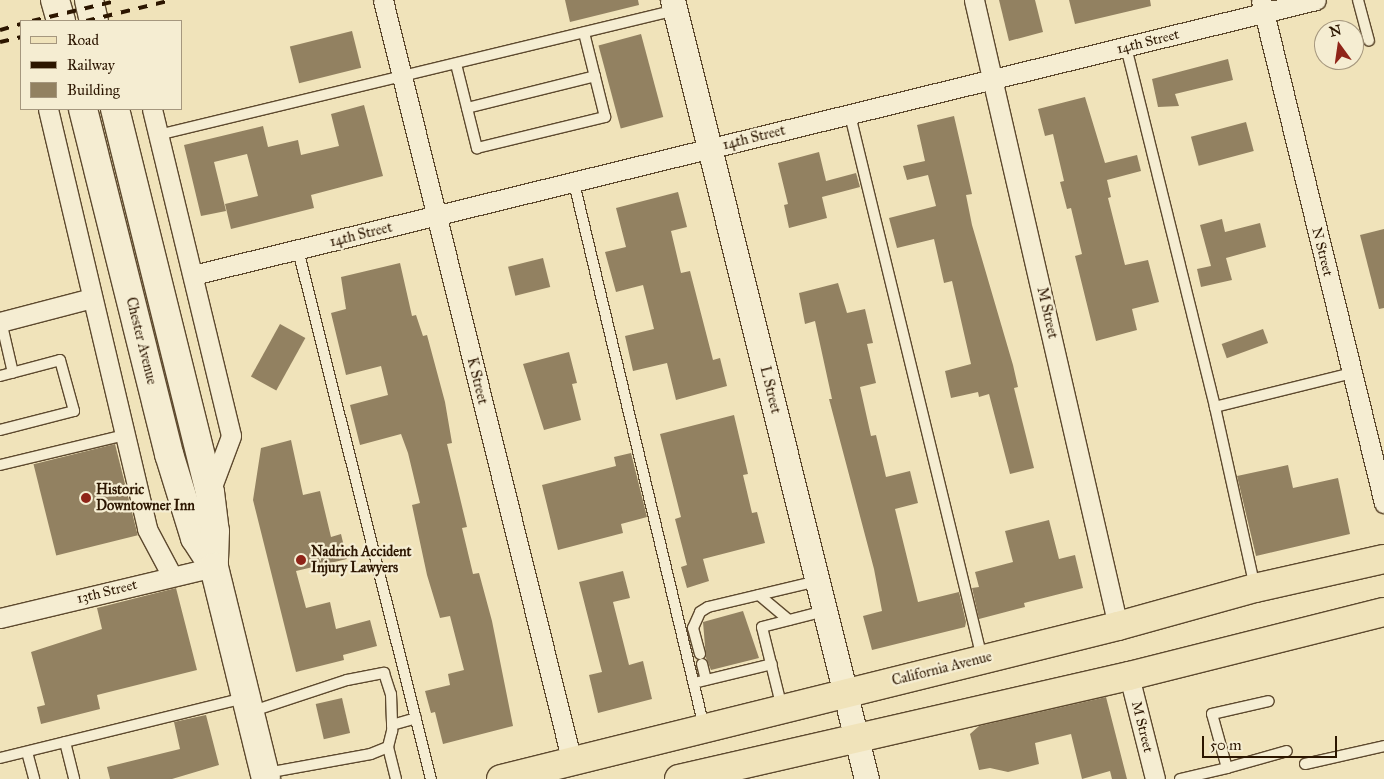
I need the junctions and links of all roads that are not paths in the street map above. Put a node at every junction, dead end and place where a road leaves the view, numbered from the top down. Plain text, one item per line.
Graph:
1 (55, 0) edge
2 (89, 0) edge
3 (383, 0) edge
4 (974, 0) edge
5 (1316, 0) edge
6 (1358, 0) edge
7 (674, 5) edge
8 (1263, 7) edge
9 (61, 20) edge
10 (94, 20) edge
11 (584, 33) junction
12 (1369, 41) dead end
13 (1126, 47) junction
14 (456, 64) junction
15 (595, 76) junction
16 (403, 77) junction
17 (994, 79) junction
18 (467, 108) junction
19 (48, 110) edge
20 (83, 110) edge
21 (115, 110) edge
22 (152, 110) edge
23 (850, 115) junction
24 (158, 134) junction
25 (710, 149) junction
26 (574, 183) junction
27 (437, 216) junction
28 (298, 250) junction
29 (193, 275) junction
30 (92, 298) junction
31 (0, 322) edge
32 (13, 373) junction
33 (1352, 374) junction
34 (0, 376) edge
35 (1215, 407) junction
36 (0, 430) edge
37 (125, 435) junction
38 (1378, 452) edge
39 (0, 465) edge
40 (210, 492) junction
41 (1384, 504) edge
42 (1384, 559) edge
43 (214, 567) junction
44 (172, 576) junction
45 (817, 580) junction
46 (1256, 588) junction
47 (759, 594) junction
48 (825, 611) junction
49 (1384, 612) edge
50 (0, 618) edge
51 (789, 620) junction
52 (1118, 626) junction
53 (982, 659) junction
54 (772, 664) junction
55 (1129, 676) junction
56 (706, 680) junction
57 (694, 683) junction
58 (845, 693) junction
59 (1269, 701) dead end
60 (248, 705) junction
61 (782, 708) junction
62 (416, 718) junction
63 (392, 725) junction
64 (705, 728) junction
65 (856, 738) junction
66 (65, 742) junction
67 (1384, 746) edge
68 (388, 747) junction
69 (1287, 751) dead end
70 (27, 752) junction
71 (0, 758) edge
72 (572, 762) junction
73 (1305, 764) dead end
74 (1228, 768) junction
75 (266, 776) edge
76 (34, 779) edge
77 (74, 779) edge
78 (396, 779) edge
79 (431, 779) edge
80 (501, 779) edge
81 (678, 779) edge
82 (867, 779) edge
83 (1155, 779) edge
84 (1180, 779) edge

1 - 9 main road
2 - 10 main road
3 - 16 street, K Street
4 - 17 street, M Street
5 - 8 street, 14th Street
6 - 12 lane
7 - 11 lane
7 - 25 street, L Street
8 - 13 street, 14th Street
8 - 33 street, N Street
11 - 14 lane
11 - 15 lane
13 - 17 street, 14th Street
13 - 35 lane
14 - 16 lane
14 - 18 lane
15 - 18 lane
15 - 18 lane
16 - 24 lane
16 - 27 street, K Street
17 - 23 street, 14th Street
17 - 52 street, M Street
19 - 30 street
20 - 43 main road, Chester Avenue
21 - 40 main road, Chester Avenue
22 - 24 street
23 - 25 street, 14th Street
23 - 53 lane
24 - 29 street
25 - 26 street, 14th Street
25 - 45 street, L Street
26 - 27 street, 14th Street
26 - 57 lane
27 - 28 street, 14th Street
27 - 72 street, K Street
28 - 29 street, 14th Street
28 - 62 lane
29 - 40 street
30 - 31 street
30 - 37 street
31 - 32 lane
32 - 34 lane
32 - 36 lane
33 - 35 lane
33 - 38 street, N Street
35 - 46 lane
37 - 39 lane
37 - 44 street
38 - 41 street, N Street
40 - 43 main road, Chester Avenue
42 - 46 main road, California Avenue
43 - 44 street, 13th Street
43 - 60 main road, Chester Avenue
44 - 50 street, 13th Street
45 - 47 lane
45 - 48 street, L Street
46 - 52 main road, California Avenue
47 - 51 lane
47 - 56 lane
48 - 51 lane
48 - 58 street, L Street
49 - 55 main road
51 - 54 lane
52 - 53 main road, California Avenue
53 - 58 main road, California Avenue
54 - 56 lane
54 - 61 lane
55 - 65 main road
55 - 83 street, M Street
56 - 57 lane
57 - 64 lane
58 - 61 main road, California Avenue
58 - 65 street, L Street
59 - 74 lane
60 - 63 lane
60 - 66 lane
60 - 75 main road, Chester Avenue
61 - 64 main road, California Avenue
62 - 63 lane
62 - 79 lane
63 - 68 lane
64 - 72 main road, California Avenue
65 - 81 main road
65 - 82 street, L Street
66 - 70 lane
66 - 77 lane
67 - 73 lane
68 - 75 lane
68 - 78 lane
69 - 74 lane
70 - 71 lane
70 - 76 lane
72 - 80 main road, California Avenue
74 - 84 lane

